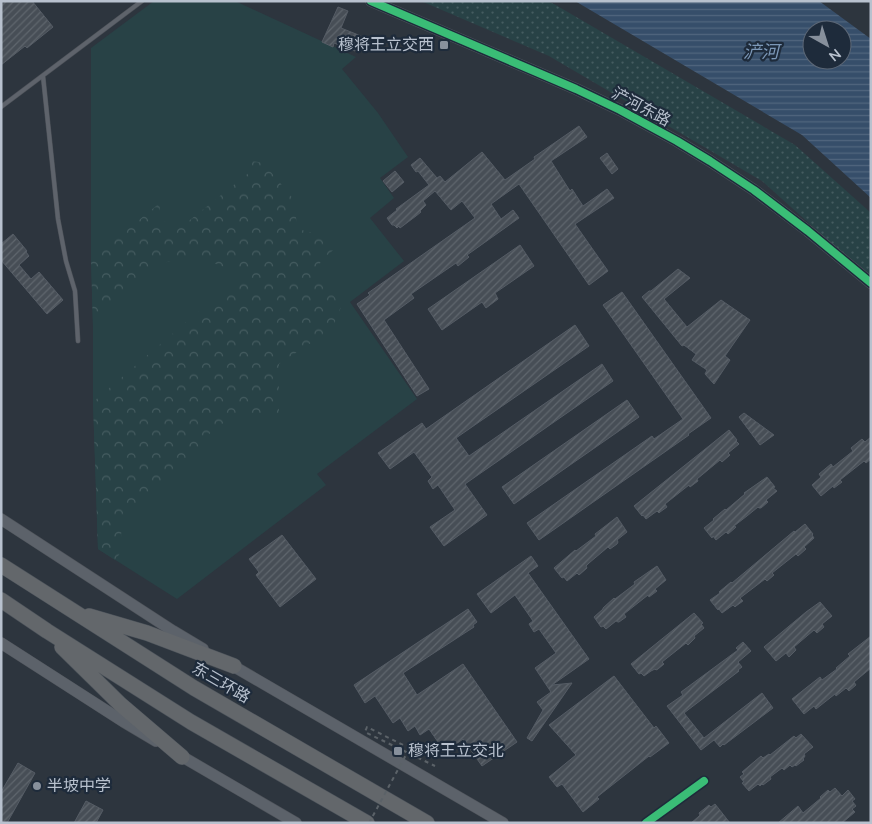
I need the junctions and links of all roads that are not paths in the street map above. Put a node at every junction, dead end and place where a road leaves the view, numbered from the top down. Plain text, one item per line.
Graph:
1 (142, 1) edge
2 (371, 1) edge
3 (43, 76) junction
4 (1, 107) edge
5 (871, 283) edge
6 (78, 341) dead end
7 (1, 519) edge
8 (1, 557) edge
9 (1, 565) edge
10 (28, 582) junction
11 (4, 602) edge
12 (75, 611) junction
13 (46, 631) junction
14 (1, 643) edge
15 (234, 666) junction
16 (182, 757) junction
17 (704, 781) dead end
18 (296, 823) edge
19 (368, 823) edge
20 (428, 823) edge
21 (503, 823) edge
22 (646, 823) edge

1 - 3 lane
2 - 5 main road, 浐河东路
3 - 4 lane
3 - 6 lane
7 - 15 main road
8 - 10 highway
9 - 10 highway, 东三环路
10 - 12 highway, 东三环路
11 - 13 highway
12 - 15 highway
12 - 20 highway, 东三环路
13 - 16 highway
13 - 19 highway
14 - 16 main road
15 - 21 main road
16 - 18 main road
17 - 22 street

